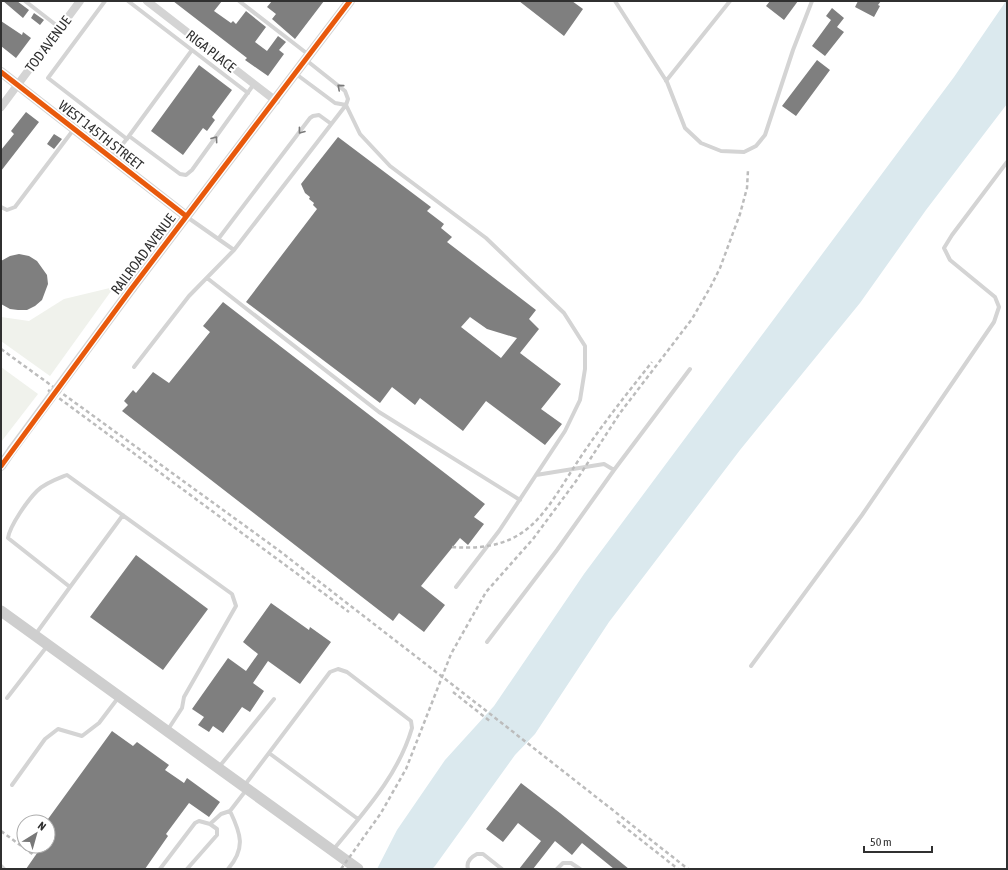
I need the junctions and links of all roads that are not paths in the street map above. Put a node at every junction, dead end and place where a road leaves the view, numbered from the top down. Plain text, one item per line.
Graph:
1 (25, 1) edge
2 (80, 1) edge
3 (105, 1) edge
4 (128, 1) edge
5 (147, 1) edge
6 (239, 1) edge
7 (350, 1) edge
8 (615, 1) edge
9 (730, 1) edge
10 (812, 1) edge
11 (60, 28) junction
12 (197, 40) junction
13 (191, 50) junction
14 (216, 55) junction
15 (308, 58) junction
16 (209, 64) junction
17 (1, 72) edge
18 (295, 74) junction
19 (666, 81) junction
20 (254, 84) junction
21 (17, 85) junction
22 (248, 93) junction
23 (276, 101) junction
24 (346, 105) junction
25 (1, 107) edge
26 (330, 123) junction
27 (74, 129) junction
28 (128, 137) junction
29 (112, 158) junction
30 (1007, 162) edge
31 (1, 207) edge
32 (186, 216) junction
33 (219, 238) junction
34 (234, 250) junction
35 (207, 278) junction
36 (134, 367) dead end
37 (690, 369) dead end
38 (1, 466) edge
39 (614, 470) junction
40 (536, 475) junction
41 (520, 500) junction
42 (123, 515) junction
43 (456, 586) dead end
44 (70, 587) junction
45 (1, 611) edge
46 (35, 635) junction
47 (487, 642) dead end
48 (48, 645) junction
49 (751, 666) dead end
50 (119, 696) junction
51 (7, 698) dead end
52 (274, 699) dead end
53 (167, 731) junction
54 (269, 752) junction
55 (219, 768) junction
56 (12, 785) dead end
57 (245, 788) junction
58 (230, 811) junction
59 (358, 819) junction
60 (210, 824) junction
61 (332, 851) junction
62 (1, 866) edge
63 (4, 869) edge
64 (160, 869) edge
65 (187, 869) edge
66 (228, 869) edge
67 (358, 869) edge
68 (468, 869) edge
69 (502, 869) edge
70 (557, 869) edge
71 (580, 869) edge

1 - 11 lane
2 - 11 street, TOD AVENUE
3 - 28 lane
4 - 13 lane
5 - 12 street, RIGA PLACE
6 - 15 lane
7 - 15 street, RAILROAD AVENUE
8 - 19 lane
9 - 19 lane
10 - 19 lane
11 - 21 street, TOD AVENUE
12 - 13 lane
12 - 14 street, RIGA PLACE
13 - 16 lane
13 - 28 lane
14 - 16 lane
14 - 20 street, RIGA PLACE
15 - 18 street, RAILROAD AVENUE
24 -> 15 lane
16 - 22 lane
17 - 21 street, WEST 145TH STREET
18 - 23 street, RAILROAD AVENUE
18 - 24 lane
20 - 22 lane
20 - 23 street, RIGA PLACE
21 - 25 street, TOD AVENUE
21 - 27 street, WEST 145TH STREET
28 -> 22 lane
23 - 32 street, RAILROAD AVENUE
24 - 26 lane
24 - 40 lane
26 -> 33 lane
26 - 34 lane
27 - 29 street, WEST 145TH STREET
27 - 31 lane
28 - 29 lane
29 - 32 street, WEST 145TH STREET
30 - 49 lane
32 - 33 lane
32 - 38 street, RAILROAD AVENUE, bridge
33 - 34 lane
34 - 35 lane
35 - 36 lane
35 - 41 lane
37 - 39 lane
39 - 40 lane
39 - 47 lane
40 - 41 lane
41 - 43 lane
42 - 44 lane
42 - 44 lane
42 - 53 lane
44 - 46 lane
45 - 46 main road
46 - 48 main road
48 - 50 main road
48 - 51 lane
50 - 53 main road
50 - 56 lane
52 - 55 lane
53 - 55 main road
54 - 57 lane
54 - 59 lane
54 - 59 lane
55 - 57 main road
57 - 58 lane
57 - 61 main road
58 - 60 lane
58 - 66 lane
59 - 61 lane
60 - 64 lane
60 - 65 lane
61 - 67 main road
62 - 63 lane
68 - 69 lane
70 - 71 lane

